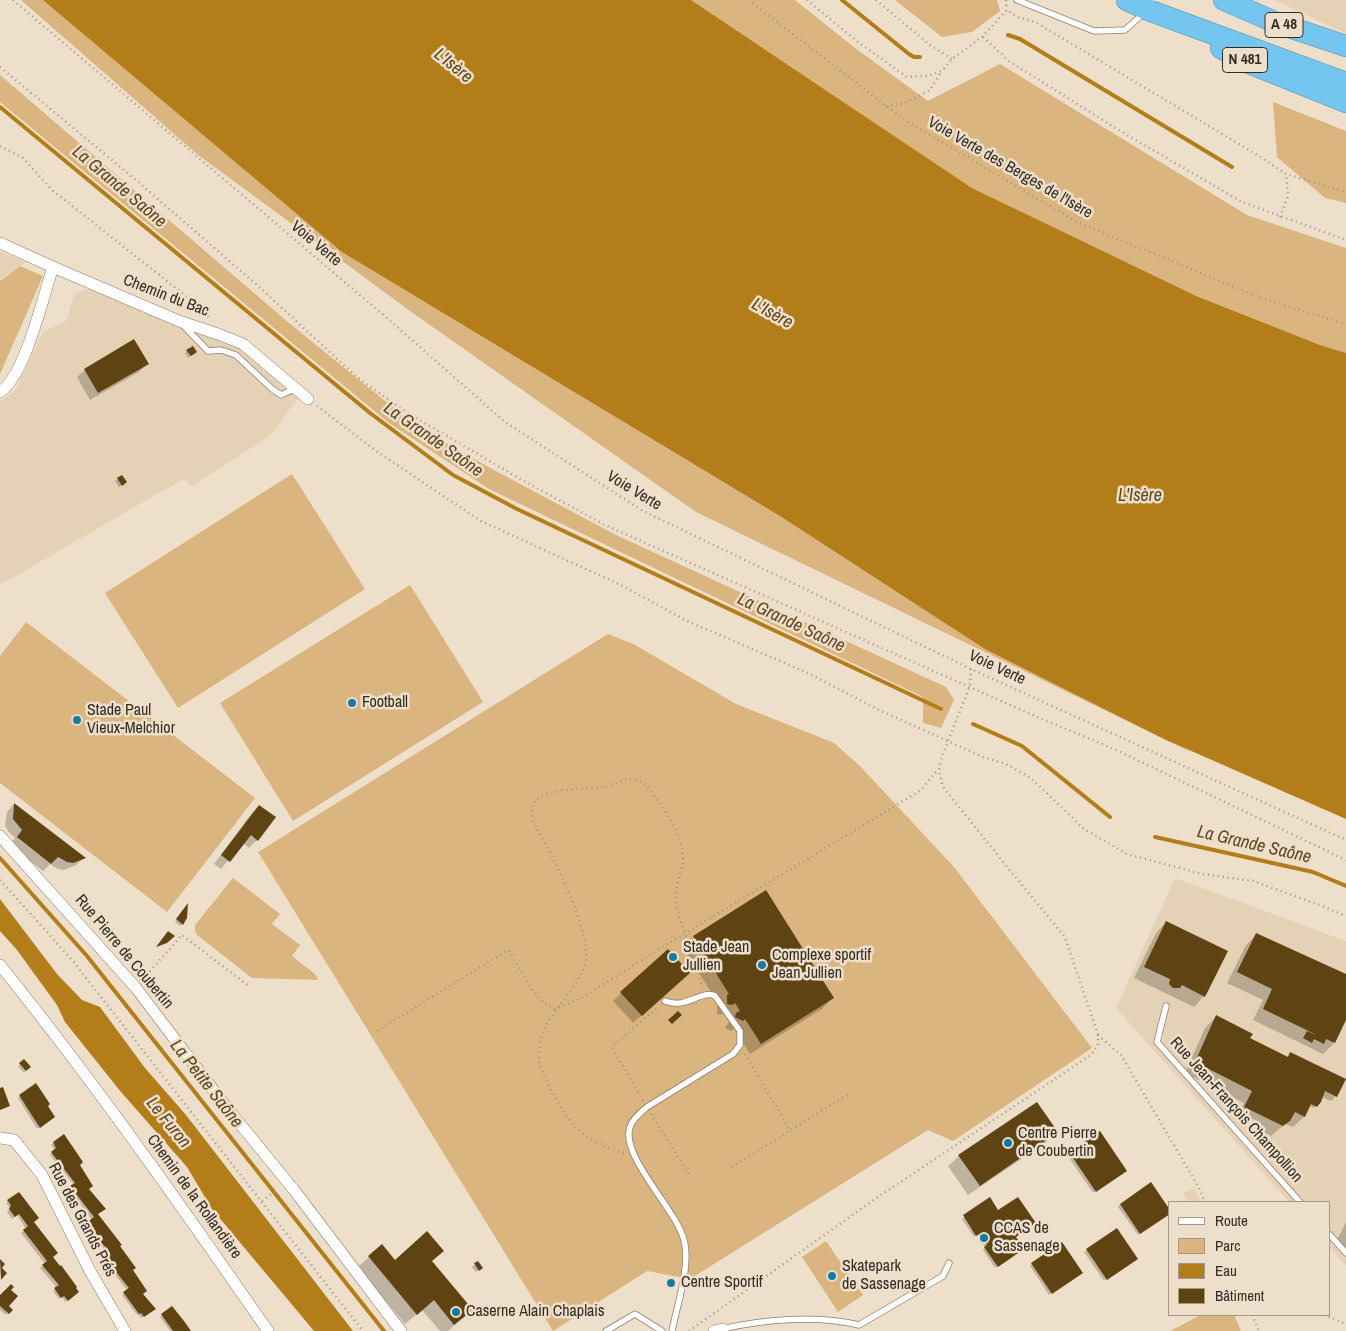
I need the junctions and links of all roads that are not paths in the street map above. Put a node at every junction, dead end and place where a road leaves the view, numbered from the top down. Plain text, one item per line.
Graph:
1 (1017, 0) edge
2 (1224, 0) edge
3 (1138, 5) edge
4 (1346, 46) edge
5 (1346, 84) edge
6 (1346, 102) edge
7 (0, 243) edge
8 (53, 267) junction
9 (179, 321) junction
10 (294, 388) junction
11 (0, 392) edge
12 (308, 399) road end
13 (0, 836) edge
14 (0, 965) edge
15 (665, 1001) road end
16 (1166, 1006) dead end
17 (0, 1138) edge
18 (1299, 1201) edge
19 (1331, 1236) edge
20 (1346, 1253) edge
21 (949, 1263) dead end
22 (718, 1330) edge
23 (125, 1331) edge
24 (268, 1331) edge
25 (402, 1331) edge
26 (606, 1331) edge
27 (662, 1331) edge
28 (672, 1331) edge

1 - 3 lane
2 - 4 highway, A 48
3 - 5 highway
3 - 6 highway, N 481
7 - 8 street, Chemin du Bac
8 - 9 street, Chemin du Bac
8 - 11 street
9 - 10 street, Chemin du Bac
9 - 10 lane
10 - 12 street, Chemin du Bac
13 - 25 street, Rue Pierre de Coubertin
14 - 24 street, Chemin de la Rollandière
15 - 28 lane
16 - 18 lane, Rue Jean-François Champollion
17 - 23 street, Rue des Grands Prés
19 - 20 lane
21 - 22 lane
26 - 27 lane

